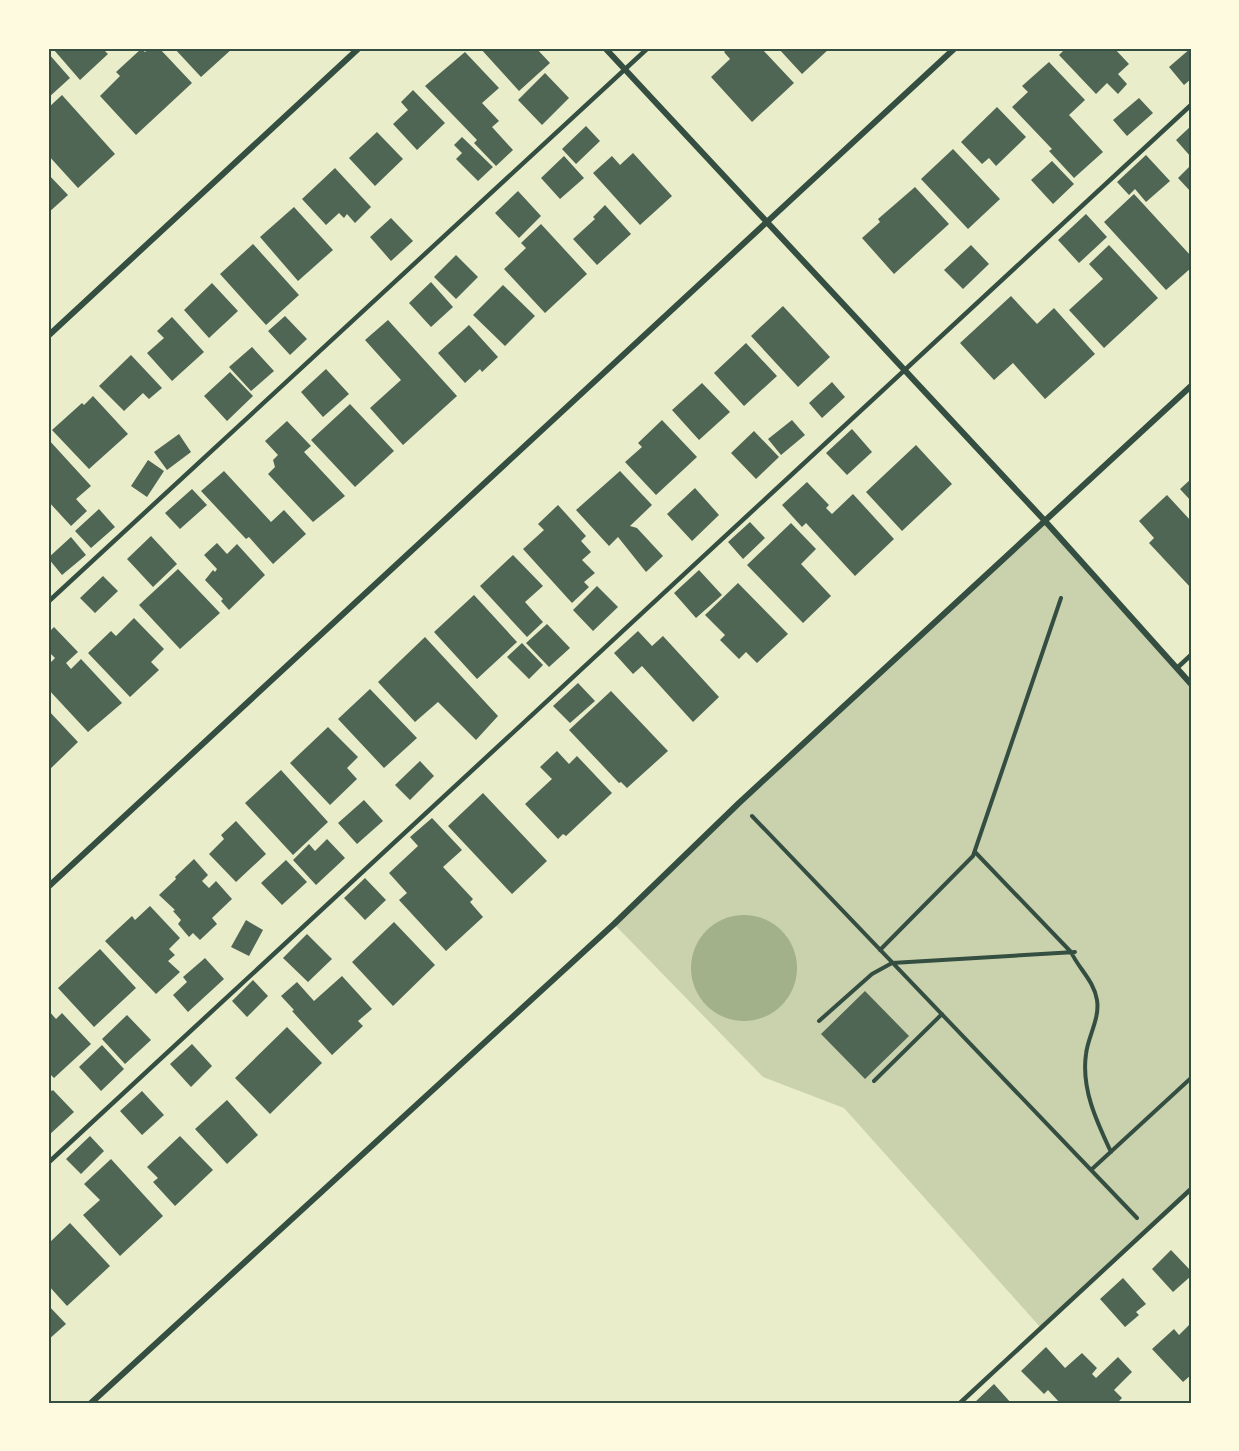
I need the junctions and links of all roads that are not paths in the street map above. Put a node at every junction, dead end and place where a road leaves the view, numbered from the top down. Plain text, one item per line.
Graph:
1 (360, 48) edge
2 (605, 48) edge
3 (648, 48) edge
4 (955, 48) edge
5 (625, 69) junction
6 (1191, 105) edge
7 (767, 223) junction
8 (48, 336) edge
9 (905, 370) junction
10 (1191, 386) edge
11 (1045, 521) junction
12 (48, 602) edge
13 (1191, 655) edge
14 (1177, 668) junction
15 (1191, 684) edge
16 (48, 887) edge
17 (48, 1163) edge
18 (1191, 1189) edge
19 (91, 1403) edge
20 (960, 1403) edge

1 - 8 street
2 - 5 street
3 - 5 lane
4 - 7 street
5 - 7 street
5 - 12 lane
6 - 9 lane
7 - 9 street
7 - 16 street
9 - 11 street
9 - 17 lane
10 - 11 street
11 - 14 street
11 - 19 street
13 - 14 lane
14 - 15 street
18 - 20 lane

